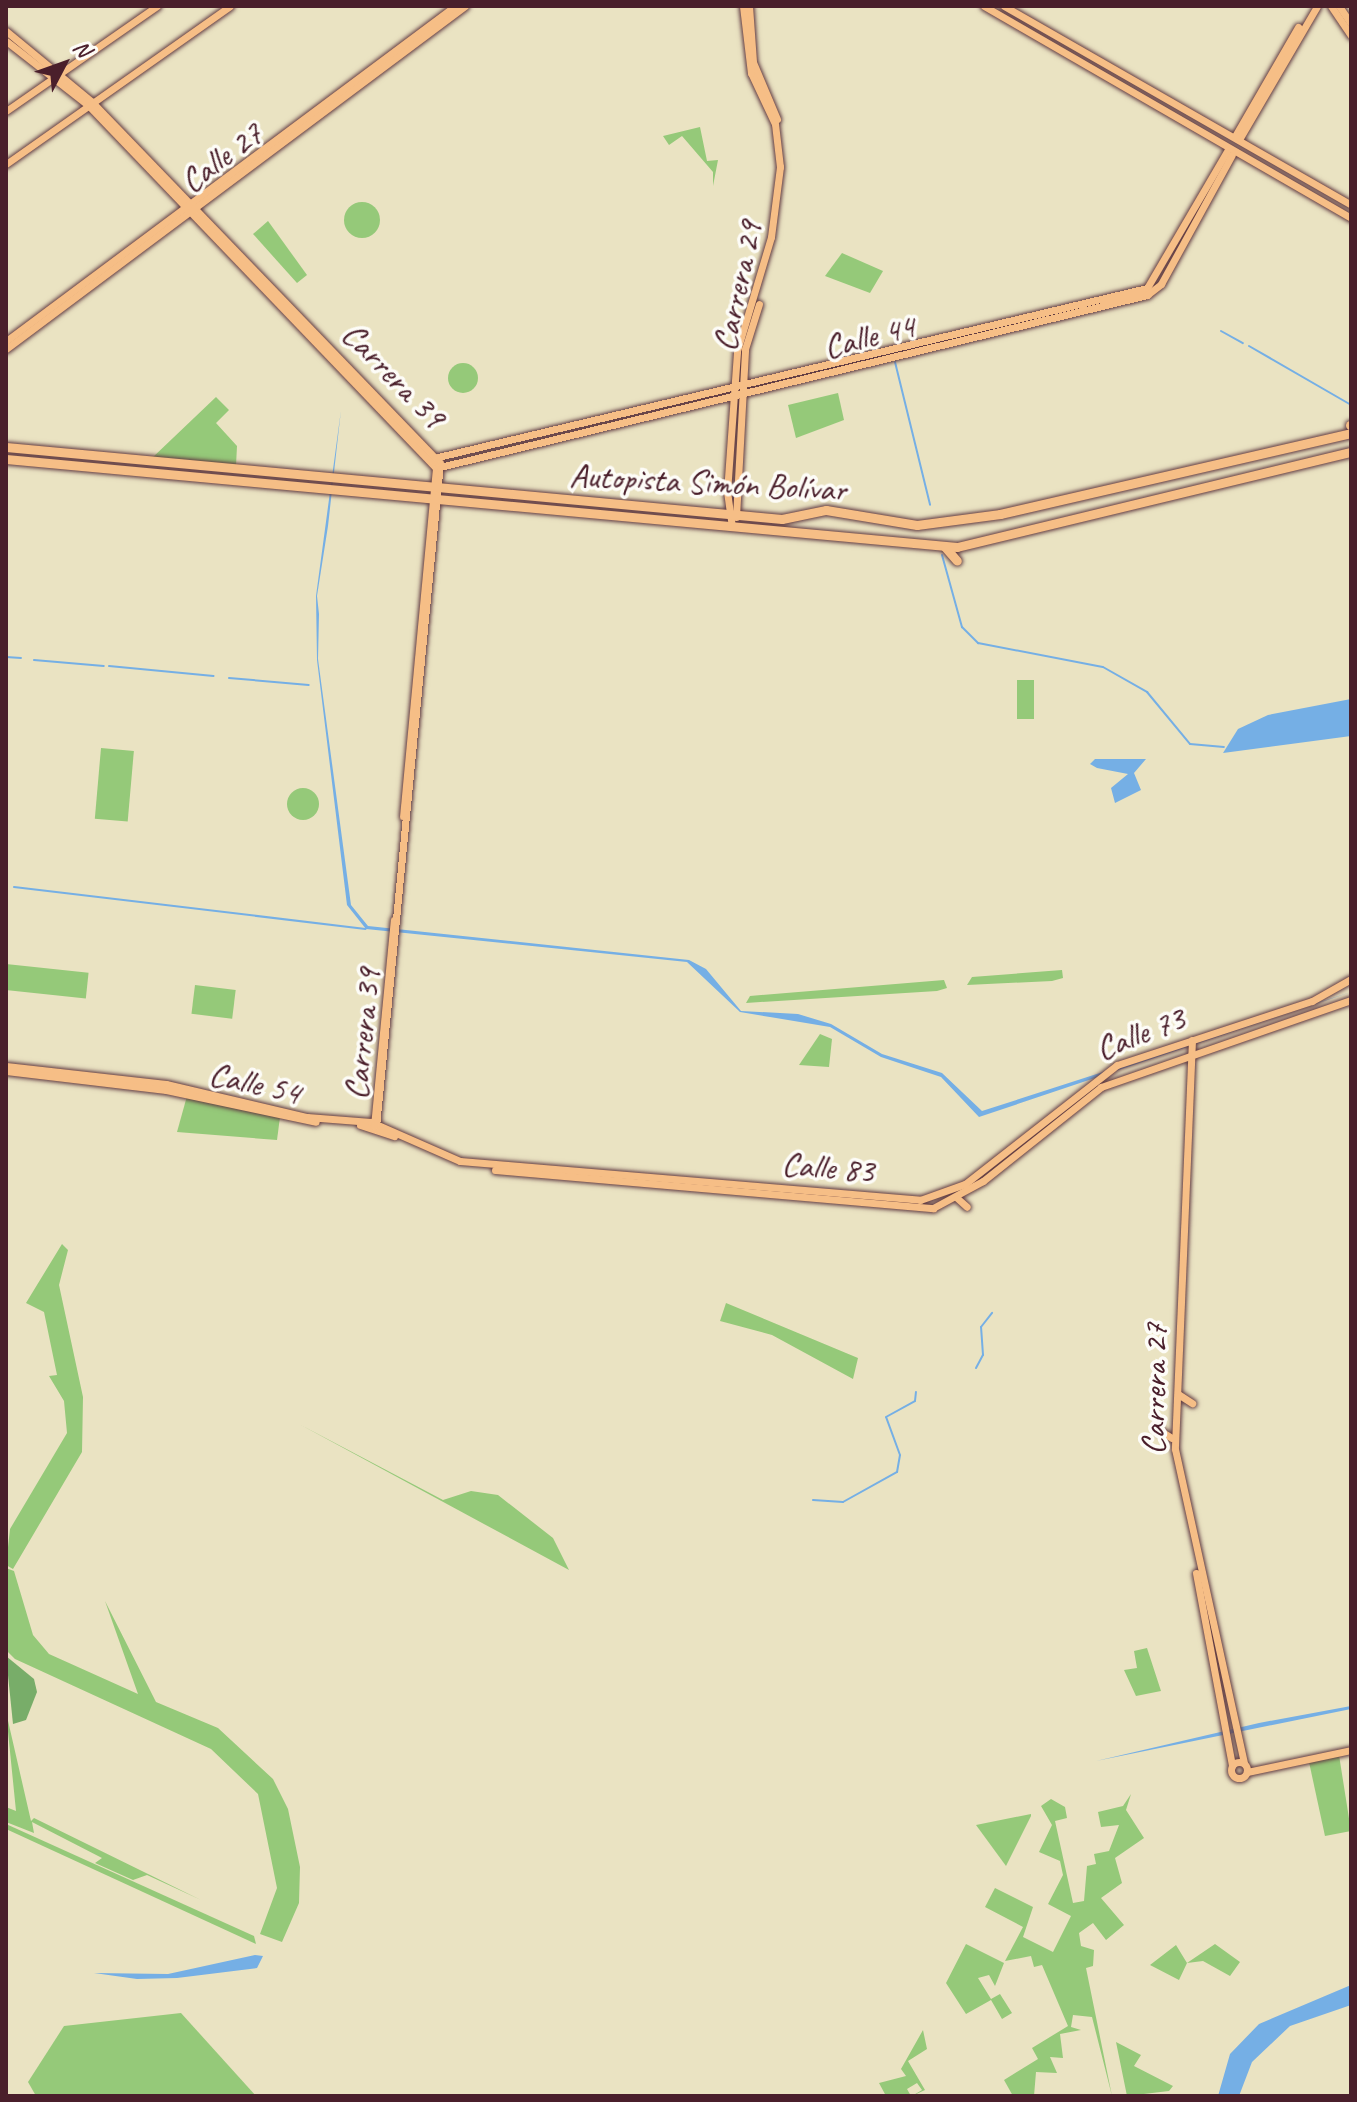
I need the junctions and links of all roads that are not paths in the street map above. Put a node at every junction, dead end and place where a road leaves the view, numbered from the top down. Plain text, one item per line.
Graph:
1 (157, 6) edge
2 (230, 6) edge
3 (455, 6) edge
4 (465, 6) edge
5 (746, 6) edge
6 (984, 6) edge
7 (1004, 6) edge
8 (1314, 6) edge
9 (1331, 6) edge
10 (1339, 6) edge
11 (1351, 24) edge
12 (6, 31) edge
13 (1351, 36) edge
14 (6, 41) edge
15 (55, 76) junction
16 (83, 98) junction
17 (6, 111) edge
18 (1198, 118) junction
19 (1192, 128) junction
20 (1238, 137) dead end
21 (1230, 153) dead end
22 (1270, 159) junction
23 (6, 164) edge
24 (1265, 169) junction
25 (1351, 205) edge
26 (191, 208) junction
27 (1350, 219) edge
28 (6, 341) edge
29 (6, 349) edge
30 (741, 390) junction
31 (1351, 433) edge
32 (6, 447) edge
33 (1351, 452) edge
34 (6, 459) edge
35 (438, 463) junction
36 (436, 493) junction
37 (732, 514) junction
38 (732, 527) junction
39 (942, 546) junction
40 (957, 561) dead end
41 (396, 939) junction
42 (1351, 979) edge
43 (1351, 1000) edge
44 (387, 1021) junction
45 (1190, 1048) junction
46 (6, 1068) edge
47 (166, 1087) junction
48 (193, 1092) junction
49 (376, 1122) junction
50 (1038, 1130) junction
51 (1024, 1136) junction
52 (1028, 1144) junction
53 (600, 1171) junction
54 (616, 1173) junction
55 (675, 1178) joint
56 (972, 1179) joint
57 (599, 1180) junction
58 (615, 1182) junction
59 (731, 1183) junction
60 (675, 1188) joint
61 (972, 1188) joint
62 (744, 1189) junction
63 (731, 1192) junction
64 (957, 1198) junction
65 (898, 1199) junction
66 (912, 1200) junction
67 (967, 1207) dead end
68 (896, 1210) junction
69 (910, 1210) junction
70 (1178, 1393) junction
71 (1192, 1403) dead end
72 (1159, 1430) dead end
73 (1172, 1438) junction
74 (1230, 1731) junction
75 (1351, 1749) edge
76 (1232, 1766) junction
77 (1246, 1767) junction

1 - 15 main road
2 - 16 main road
3 - 26 main road, Calle 27
4 - 26 main road, Calle 27
5 - 30 main road, Carrera 29
6 - 19 main road
7 - 18 main road
8 - 20 main road
9 - 13 main road
10 - 11 main road
12 - 15 main road, Carrera 39
14 - 15 main road, Carrera 39
15 - 16 main road, Carrera 39
15 - 17 main road
16 - 23 main road
16 - 26 main road, Carrera 39
18 - 19 main road
18 - 22 main road
19 - 24 main road
21 - 30 main road, Calle 44
22 - 24 main road
22 - 25 main road
24 - 27 main road
26 - 28 main road, Calle 27
26 - 29 main road, Calle 27
26 - 35 main road, Carrera 39
30 - 35 main road, Calle 44
30 - 37 main road, Carrera 29
31 - 37 highway, Autopista Simón Bolívar
32 - 36 highway, Autopista Simón Bolívar
33 - 39 highway, Autopista Simón Bolívar
34 - 36 highway, Autopista Simón Bolívar
35 - 36 main road, Carrera 39
36 - 37 highway, Autopista Simón Bolívar
36 - 38 highway, Autopista Simón Bolívar
36 - 41 main road, Carrera 39
37 - 38 main road, Carrera 29
38 - 39 highway, Autopista Simón Bolívar
39 - 40 highway
41 - 44 main road, Carrera 39
41 - 44 main road, Carrera 39
42 - 45 main road, Calle 73
43 - 45 main road, Calle 73
44 - 49 main road, Carrera 39
45 - 50 main road, Calle 73
45 - 50 main road, Calle 73
45 - 70 main road, Carrera 27
45 - 73 main road, Carrera 27
46 - 47 main road, Calle 54
47 - 48 main road, Calle 54
47 - 48 main road
47 - 48 main road
48 - 49 main road, Calle 54
49 - 53 main road, Calle 54
49 - 57 main road, Calle 54
50 - 51 main road, Calle 73
50 - 52 main road, Calle 73
51 - 52 main road
51 - 56 main road, Calle 73
52 - 61 main road, Calle 73
53 - 54 main road, Calle 54
53 - 57 main road
54 - 55 main road, Calle 54
54 - 58 main road
55 - 59 main road, Calle 83
56 - 66 main road, Calle 83
57 - 58 main road, Calle 54
58 - 60 main road, Calle 54
59 - 62 main road, Calle 83
59 - 63 main road
60 - 63 main road, Calle 83
61 - 64 main road, Calle 83
62 - 63 main road, Calle 83
62 - 65 main road, Calle 83
62 - 68 main road, Calle 83
64 - 67 main road
64 - 69 main road, Calle 83
65 - 66 main road, Calle 83
65 - 68 main road
66 - 69 main road
68 - 69 main road, Calle 83
70 - 71 main road
70 - 74 main road, Carrera 27
72 - 73 main road
73 - 74 main road, Carrera 27
74 - 76 main road, Carrera 27
74 - 77 main road, Carrera 27
75 - 77 main road
76 - 77 main road
76 - 77 main road

